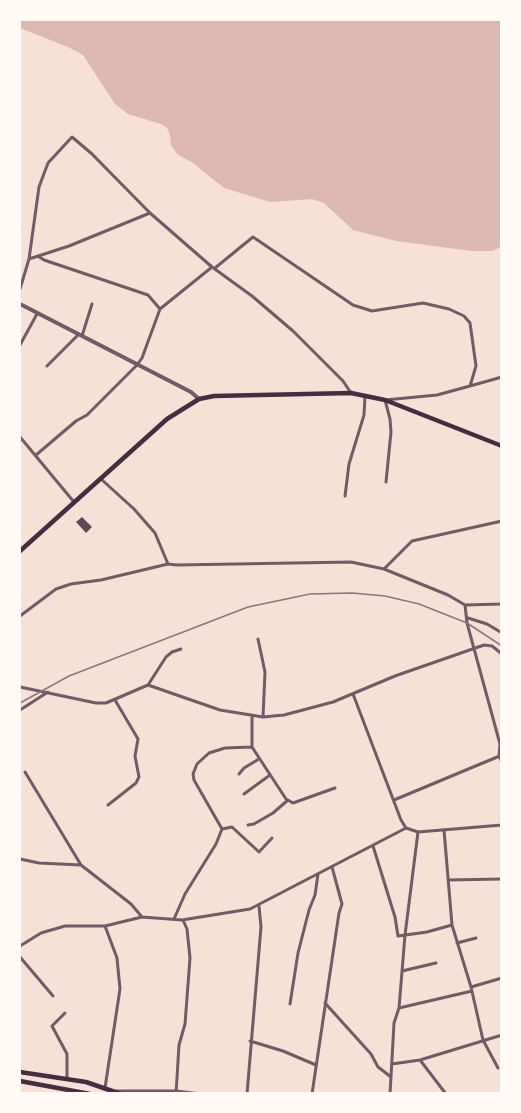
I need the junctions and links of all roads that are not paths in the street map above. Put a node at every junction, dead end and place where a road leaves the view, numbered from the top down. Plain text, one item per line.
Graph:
1 (150, 213) junction
2 (38, 256) junction
3 (29, 259) junction
4 (213, 268) junction
5 (20, 289) edge
6 (20, 304) edge
7 (92, 304) dead end
8 (160, 309) junction
9 (37, 314) junction
10 (80, 337) junction
11 (20, 345) edge
12 (137, 365) junction
13 (47, 366) dead end
14 (501, 377) edge
15 (470, 386) junction
16 (351, 393) junction
17 (365, 396) junction
18 (198, 399) junction
19 (385, 400) junction
20 (20, 436) edge
21 (501, 446) edge
22 (36, 455) junction
23 (101, 479) junction
24 (386, 482) dead end
25 (345, 496) dead end
26 (74, 502) junction
27 (501, 521) edge
28 (20, 551) edge
29 (168, 564) junction
30 (384, 569) junction
31 (501, 604) edge
32 (465, 605) junction
33 (20, 616) edge
34 (467, 618) junction
35 (501, 633) edge
36 (258, 639) dead end
37 (473, 648) junction
38 (181, 649) dead end
39 (501, 654) edge
40 (148, 685) junction
41 (20, 687) edge
42 (48, 692) junction
43 (353, 694) junction
44 (115, 699) junction
45 (20, 710) edge
46 (252, 717) junction
47 (263, 717) junction
48 (252, 747) junction
49 (500, 756) edge
50 (260, 759) junction
51 (501, 762) edge
52 (25, 772) dead end
53 (239, 774) dead end
54 (270, 775) junction
55 (335, 788) dead end
56 (243, 794) dead end
57 (288, 800) junction
58 (394, 800) junction
59 (108, 805) dead end
60 (248, 825) dead end
61 (501, 825) edge
62 (406, 828) junction
63 (222, 829) junction
64 (444, 830) junction
65 (418, 832) junction
66 (272, 838) dead end
67 (373, 846) junction
68 (20, 859) edge
69 (81, 865) junction
70 (332, 867) junction
71 (318, 874) junction
72 (501, 879) edge
73 (448, 880) junction
74 (259, 906) junction
75 (142, 917) junction
76 (174, 919) junction
77 (183, 920) junction
78 (452, 925) junction
79 (105, 926) junction
80 (405, 935) junction
81 (476, 938) dead end
82 (457, 943) junction
83 (20, 946) edge
84 (20, 957) edge
85 (436, 963) dead end
86 (402, 971) junction
87 (501, 978) edge
88 (471, 989) junction
89 (53, 996) dead end
90 (325, 1003) junction
91 (290, 1004) dead end
92 (399, 1008) junction
93 (65, 1013) dead end
94 (501, 1035) edge
95 (483, 1040) junction
96 (250, 1041) junction
97 (420, 1060) junction
98 (392, 1064) junction
99 (316, 1065) junction
100 (498, 1068) dead end
101 (20, 1072) edge
102 (391, 1077) junction
103 (67, 1078) junction
104 (20, 1081) edge
105 (105, 1088) junction
106 (115, 1090) junction
107 (176, 1092) edge
108 (90, 1094) edge
109 (121, 1094) edge
110 (201, 1094) edge
111 (247, 1094) edge
112 (312, 1094) edge
113 (390, 1094) edge
114 (446, 1094) edge

1 - 2 street
1 - 3 street
1 - 4 street
2 - 3 street
2 - 8 street
3 - 5 street
4 - 8 street
4 - 15 street
4 - 16 street
6 - 9 street
7 - 10 street
8 - 12 street
9 - 10 street
9 - 11 street
10 - 12 street
10 - 13 street
12 - 18 street
12 - 22 street
14 - 15 street
15 - 19 street
16 - 17 main road
16 - 18 main road
17 - 19 main road
17 - 25 street
18 - 23 main road
19 - 21 main road
19 - 24 street
20 - 22 street
22 - 26 street
23 - 26 main road
23 - 29 street
26 - 28 main road
27 - 30 street
29 - 30 street
29 - 33 street
30 - 32 street
31 - 32 street
32 - 34 street
34 - 35 street
34 - 37 street
36 - 47 street
37 - 39 street
37 - 43 street
37 - 49 street
38 - 40 street
40 - 44 street
40 - 46 street
41 - 42 street
42 - 44 street
42 - 45 street
43 - 47 street
43 - 58 street
44 - 59 street
46 - 47 street
46 - 48 street
48 - 50 street
48 - 63 street
49 - 51 street
49 - 58 street
50 - 53 street
50 - 54 street
52 - 69 street
54 - 56 street
54 - 57 street
55 - 57 street
57 - 60 street
58 - 62 street
61 - 64 street
62 - 65 street
62 - 67 street
63 - 66 street
63 - 76 street
64 - 65 street
64 - 73 street
65 - 80 street
67 - 70 street
67 - 80 street
68 - 69 street
69 - 75 street
70 - 71 street
70 - 90 street
71 - 74 street
71 - 91 street
72 - 73 street
73 - 78 street
74 - 77 street
74 - 96 street
75 - 76 street
75 - 79 street
76 - 77 street
77 - 107 street
78 - 80 street
78 - 82 street
79 - 83 street
79 - 105 street
80 - 86 street
81 - 82 street
82 - 88 street
84 - 89 street
85 - 86 street
86 - 92 street
87 - 88 street
88 - 92 street
88 - 95 street
90 - 99 street
90 - 102 street
92 - 98 street
93 - 103 street
94 - 95 street
95 - 97 street
95 - 100 street
96 - 99 street
96 - 111 street
97 - 98 street
97 - 114 street
98 - 102 street
99 - 112 street
101 - 103 main road
102 - 113 street
103 - 105 main road
104 - 108 main road
105 - 106 main road
106 - 107 street
106 - 109 main road
107 - 110 street

